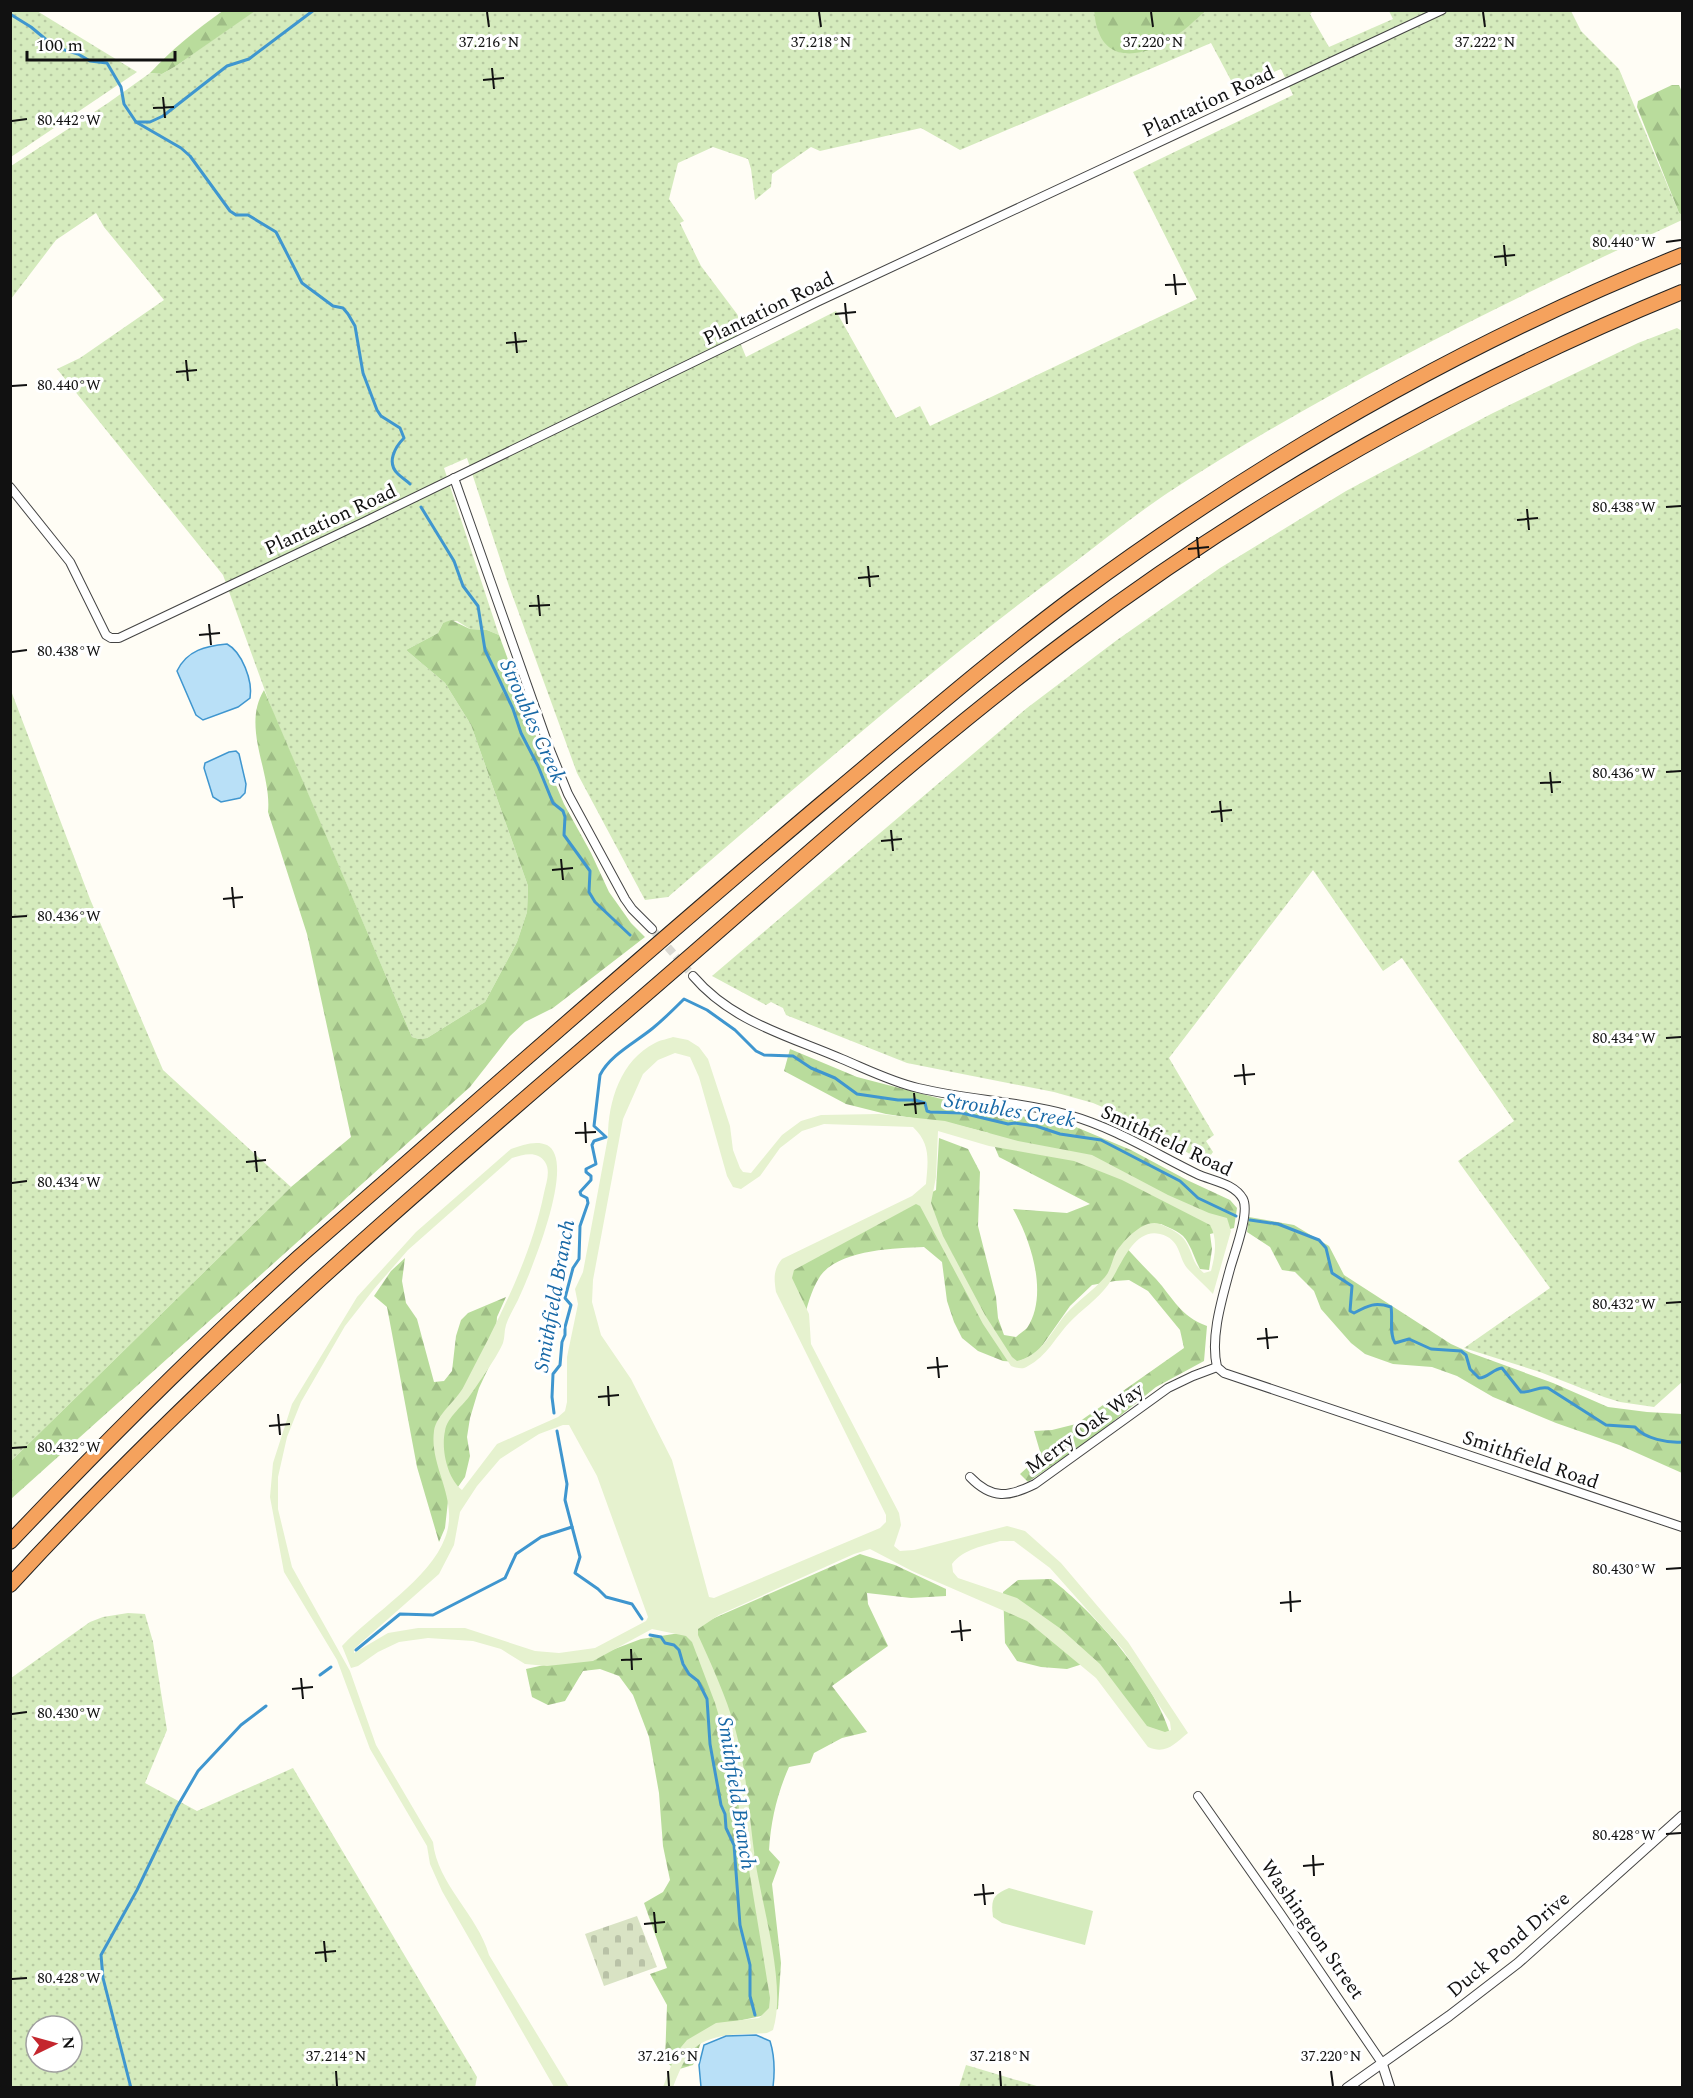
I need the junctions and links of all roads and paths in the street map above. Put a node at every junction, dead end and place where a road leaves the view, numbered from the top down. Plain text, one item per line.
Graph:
1 (1442, 10) edge
2 (1683, 255) edge
3 (1683, 292) edge
4 (454, 478) junction
5 (10, 487) edge
6 (652, 929) tunnel mouth
7 (693, 976) tunnel mouth
8 (1217, 1367) junction
9 (970, 1477) dead end
10 (1683, 1527) edge
11 (10, 1542) edge
12 (10, 1585) edge
13 (1198, 1796) dead end
14 (1683, 1816) edge
15 (1382, 2063) junction
16 (1347, 2088) edge
17 (1390, 2088) edge

1 - 4 street, Plantation Road
2 - 11 highway
3 - 12 highway
4 - 5 street, Plantation Road
4 - 6 street
7 - 8 street, Smithfield Road
8 - 9 street, Merry Oak Way
8 - 10 street, Smithfield Road
13 - 15 street, Washington Street
14 - 15 street, Duck Pond Drive
15 - 16 street, Duck Pond Drive
15 - 17 street, Washington Street

